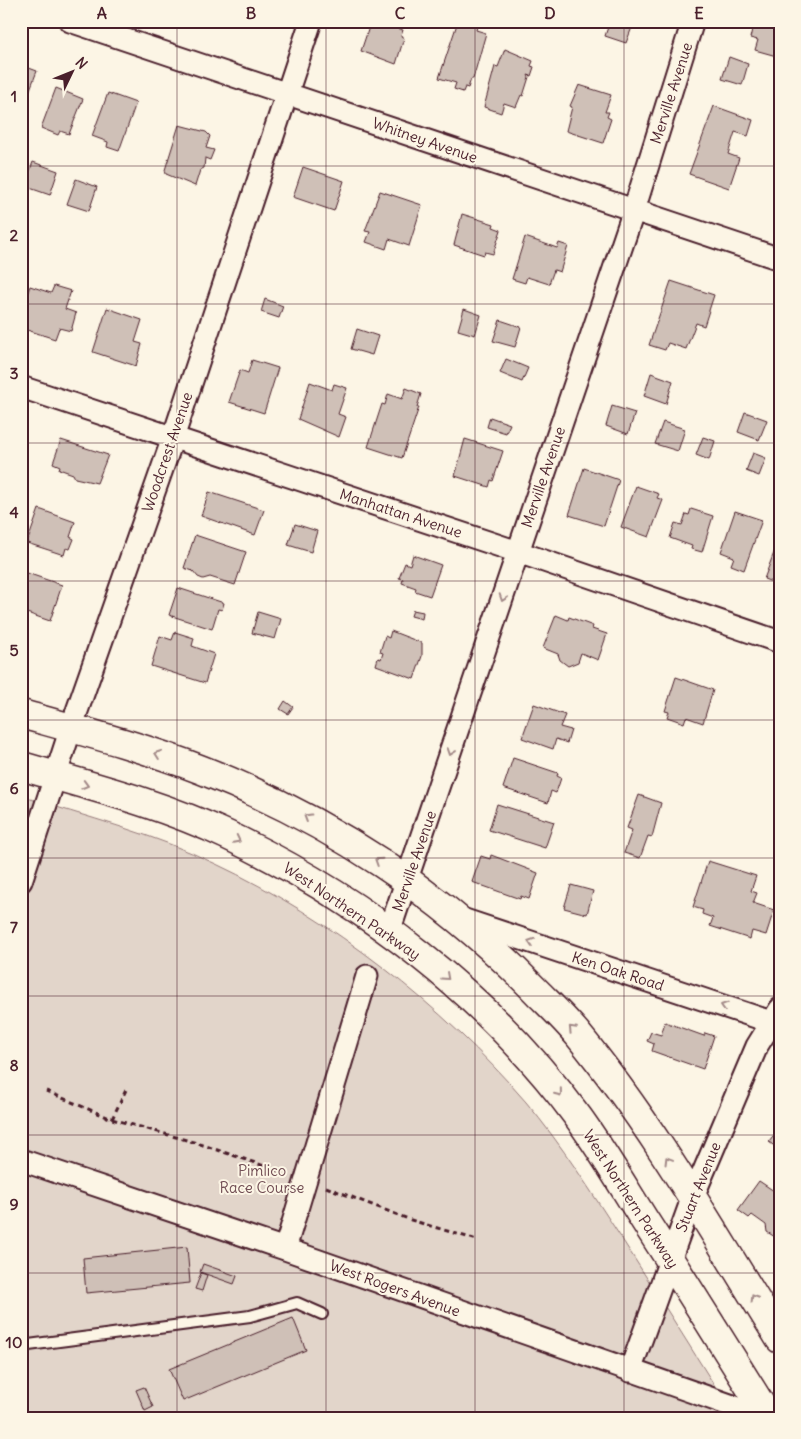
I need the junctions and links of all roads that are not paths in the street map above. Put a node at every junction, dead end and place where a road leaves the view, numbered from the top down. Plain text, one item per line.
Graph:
1 (70, 21) edge
2 (311, 21) edge
3 (693, 21) edge
4 (286, 94) junction
5 (634, 210) junction
6 (780, 259) edge
7 (21, 387) edge
8 (172, 438) junction
9 (518, 552) junction
10 (780, 642) edge
11 (21, 714) edge
12 (71, 728) junction
13 (21, 766) edge
14 (55, 776) junction
15 (408, 880) junction
16 (21, 881) edge
17 (456, 917) junction
18 (389, 932) junction
19 (368, 976) dead end
20 (777, 1018) edge
21 (21, 1160) edge
22 (692, 1199) junction
23 (285, 1249) junction
24 (670, 1260) junction
25 (322, 1314) dead end
26 (780, 1339) edge
27 (21, 1346) edge
28 (630, 1371) junction
29 (768, 1418) edge

1 - 4 street, Whitney Avenue
2 - 4 street, Woodcrest Avenue
3 - 5 street, Merville Avenue
4 - 5 street, Whitney Avenue
4 - 8 street, Woodcrest Avenue
5 - 6 street, Whitney Avenue
5 - 9 street, Merville Avenue
7 - 8 street, Manhattan Avenue
8 - 9 street, Manhattan Avenue
8 - 12 street, Woodcrest Avenue
9 - 10 street, Manhattan Avenue
9 -> 15 street, Merville Avenue
11 - 12 main road
12 - 14 street, Woodcrest Avenue
15 -> 12 main road
13 - 14 main road, West Northern Parkway
14 - 16 street, Woodcrest Avenue
14 -> 18 main road, West Northern Parkway
15 - 17 main road
15 - 18 street, Merville Avenue
20 -> 17 street, Ken Oak Road
22 -> 17 main road
18 -> 24 main road, West Northern Parkway
19 - 23 street
20 - 22 street, Stuart Avenue
21 - 23 street, West Rogers Avenue
22 - 24 street, Stuart Avenue
26 -> 22 main road
23 - 28 street, West Rogers Avenue
24 - 28 street, Stuart Avenue
24 - 29 main road, West Northern Parkway
25 - 27 lane
28 - 29 street, West Rogers Avenue

